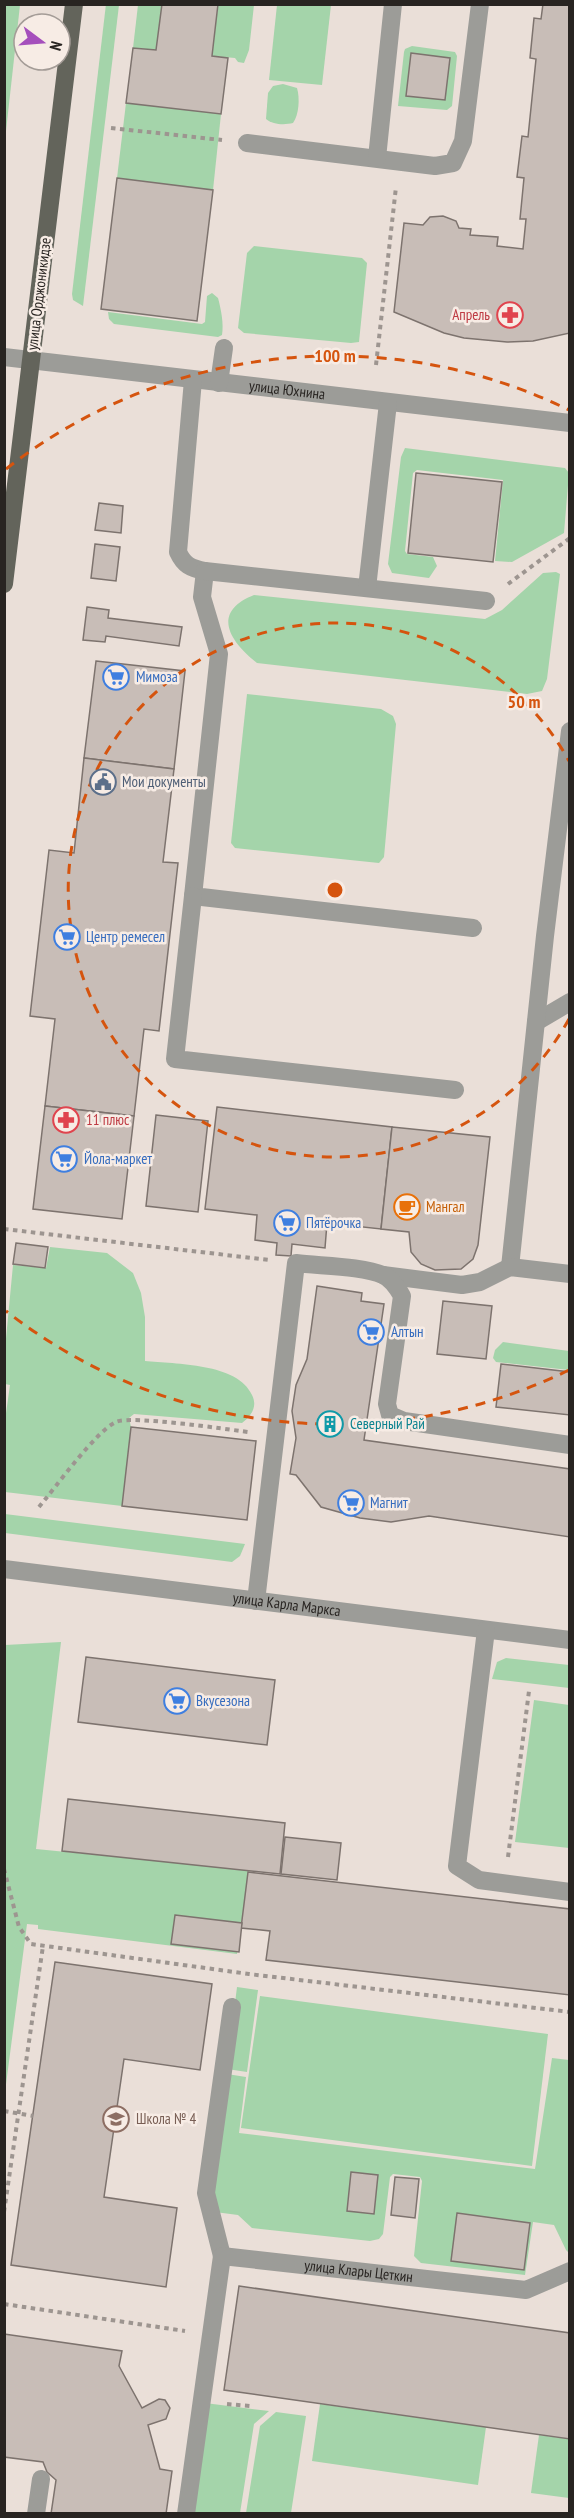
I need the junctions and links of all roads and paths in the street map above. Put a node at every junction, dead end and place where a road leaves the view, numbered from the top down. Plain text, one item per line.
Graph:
1 (74, 4) edge
2 (393, 4) edge
3 (480, 4) edge
4 (111, 128) dead end
5 (247, 143) joint
6 (377, 158) junction
7 (399, 161) junction
8 (224, 348) dead end
9 (4, 357) edge
10 (31, 360) junction
11 (376, 365) dead end
12 (193, 380) junction
13 (219, 383) junction
14 (388, 403) junction
15 (570, 423) edge
16 (570, 538) edge
17 (205, 571) junction
18 (4, 584) edge
19 (367, 588) junction
20 (486, 601) joint
21 (570, 731) edge
22 (193, 896) junction
23 (473, 928) dead end
24 (570, 1002) edge
25 (536, 1022) junction
26 (455, 1090) dead end
27 (4, 1229) edge
28 (296, 1263) junction
29 (510, 1267) junction
30 (570, 1274) edge
31 (383, 1275) junction
32 (277, 1435) junction
33 (570, 1445) edge
34 (39, 1507) dead end
35 (4, 1569) edge
36 (256, 1601) junction
37 (486, 1630) junction
38 (570, 1640) edge
39 (529, 1691) dead end
40 (4, 1869) edge
41 (505, 1883) junction
42 (570, 1892) edge
43 (43, 1946) junction
44 (232, 2007) dead end
45 (570, 2012) edge
46 (4, 2111) edge
47 (18, 2113) junction
48 (33, 2115) dead end
49 (4, 2212) edge
50 (222, 2256) junction
51 (570, 2271) edge
52 (4, 2304) edge
53 (212, 2335) junction
54 (40, 2479) dead end
55 (36, 2514) edge
56 (186, 2514) edge

1 - 10 main road, улица Орджоникидзе
2 - 6 street
3 - 7 street
4 - 5 path
5 - 6 street
6 - 7 street
7 - 11 path
8 - 13 street
9 - 10 street, улица Юхнина
10 - 12 street, улица Юхнина
10 - 18 main road, улица Орджоникидзе
12 - 13 street, улица Юхнина
12 - 17 street
13 - 14 street, улица Юхнина
14 - 15 street, улица Юхнина
14 - 19 street
16 - 20 path
17 - 19 street
17 - 22 street
19 - 20 street
21 - 25 street
22 - 23 street
22 - 26 street
24 - 25 street
25 - 29 street
27 - 28 path
28 - 31 street
28 - 32 street
29 - 30 street
29 - 31 street
31 - 33 street
32 - 34 path
32 - 36 street
35 - 36 street, улица Карла Маркса
36 - 37 street, улица Карла Маркса
37 - 38 street, улица Карла Маркса
37 - 41 street
39 - 41 path
40 - 43 path
41 - 42 street
43 - 45 path
43 - 47 path
44 - 50 street
46 - 47 path
47 - 48 path
47 - 49 path
50 - 51 street, улица Клары Цеткин
50 - 53 street
52 - 53 path
53 - 56 street
54 - 55 street

